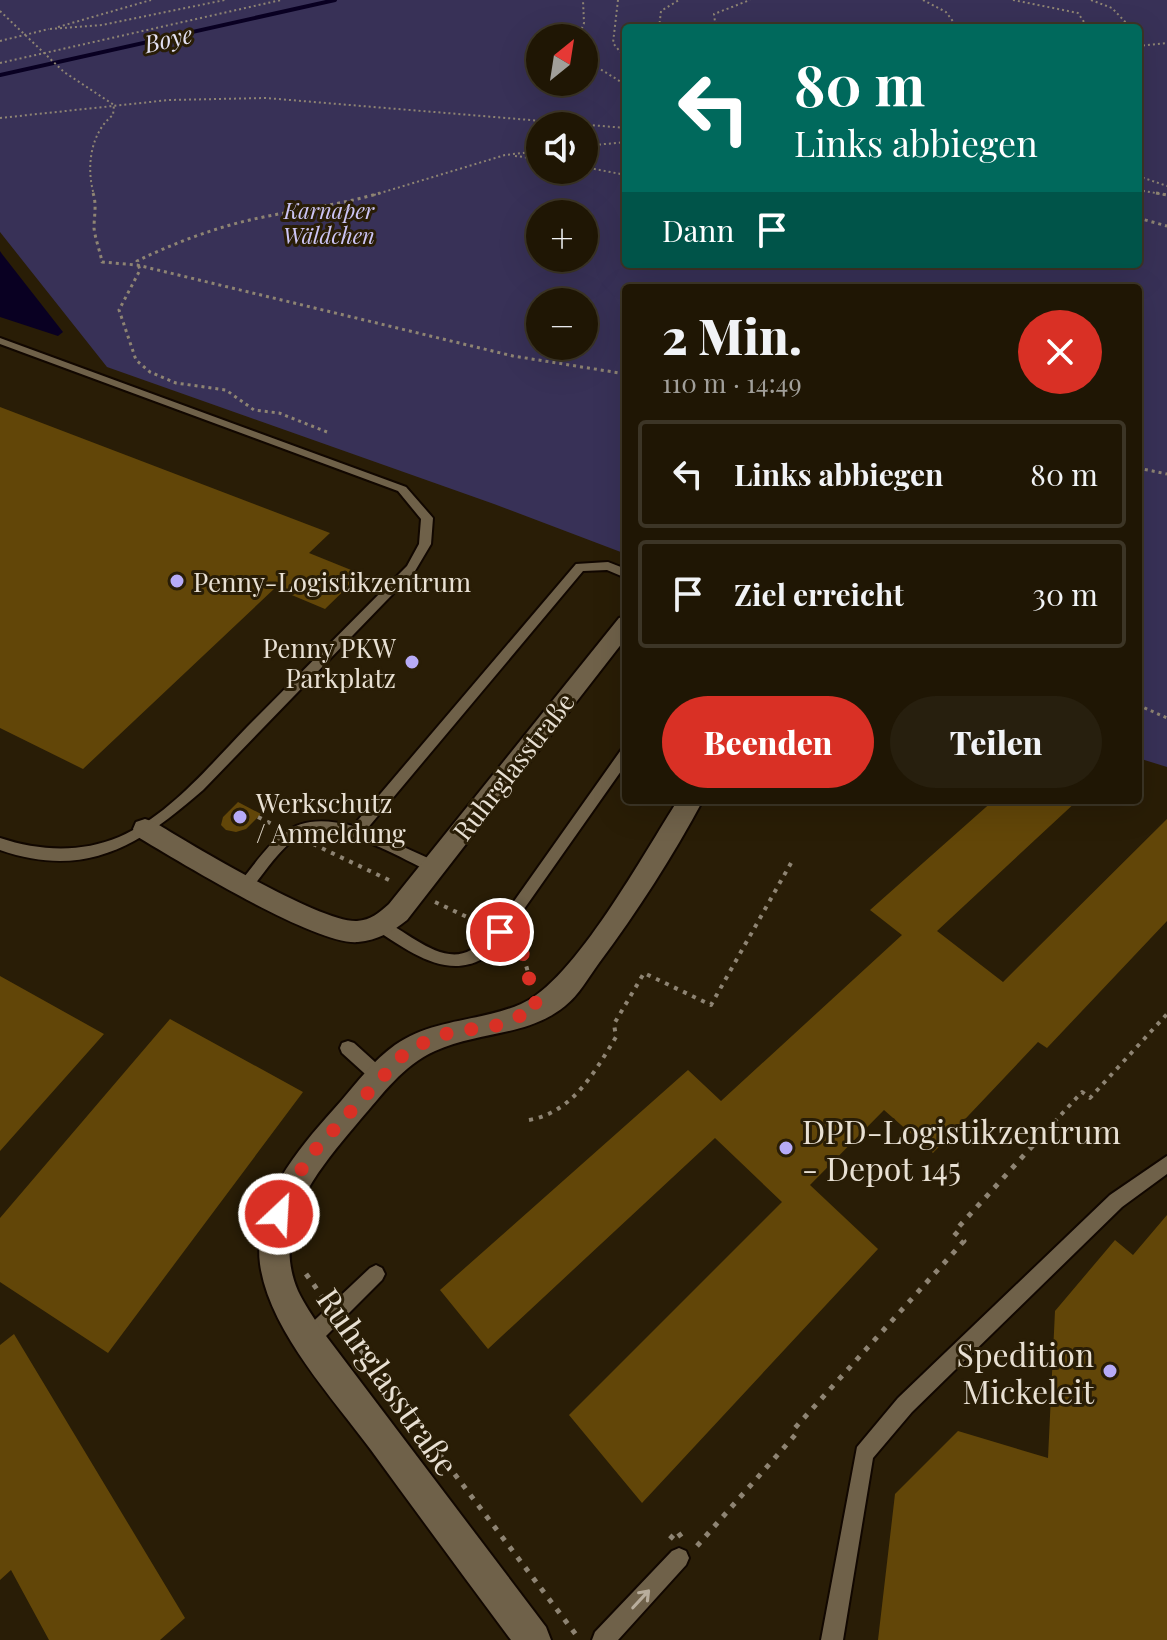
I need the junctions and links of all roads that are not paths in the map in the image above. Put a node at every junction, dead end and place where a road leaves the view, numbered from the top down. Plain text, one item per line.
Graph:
1 (0, 341) edge
2 (622, 572) edge
3 (622, 628) edge
4 (622, 760) edge
5 (688, 804) edge
6 (145, 829) junction
7 (356, 832) junction
8 (0, 844) edge
9 (434, 867) junction
10 (246, 885) junction
11 (381, 926) junction
12 (348, 1048) dead end
13 (380, 1077) junction
14 (1167, 1164) edge
15 (376, 1274) dead end
16 (309, 1339) junction
17 (686, 1555) road end
18 (533, 1640) edge
19 (603, 1640) edge
20 (832, 1640) edge

1 - 6 lane
2 - 7 lane
3 - 9 street, Ruhrglasstraße
4 - 11 lane
5 - 13 street, Ruhrglasstraße
6 - 8 lane
6 - 10 street
7 - 9 lane
7 - 10 lane
9 - 11 street, Ruhrglasstraße
10 - 11 street
12 - 13 lane
13 - 16 street, Ruhrglasstraße
14 - 20 lane
15 - 16 lane
16 - 18 street, Ruhrglasstraße
19 -> 17 lane

